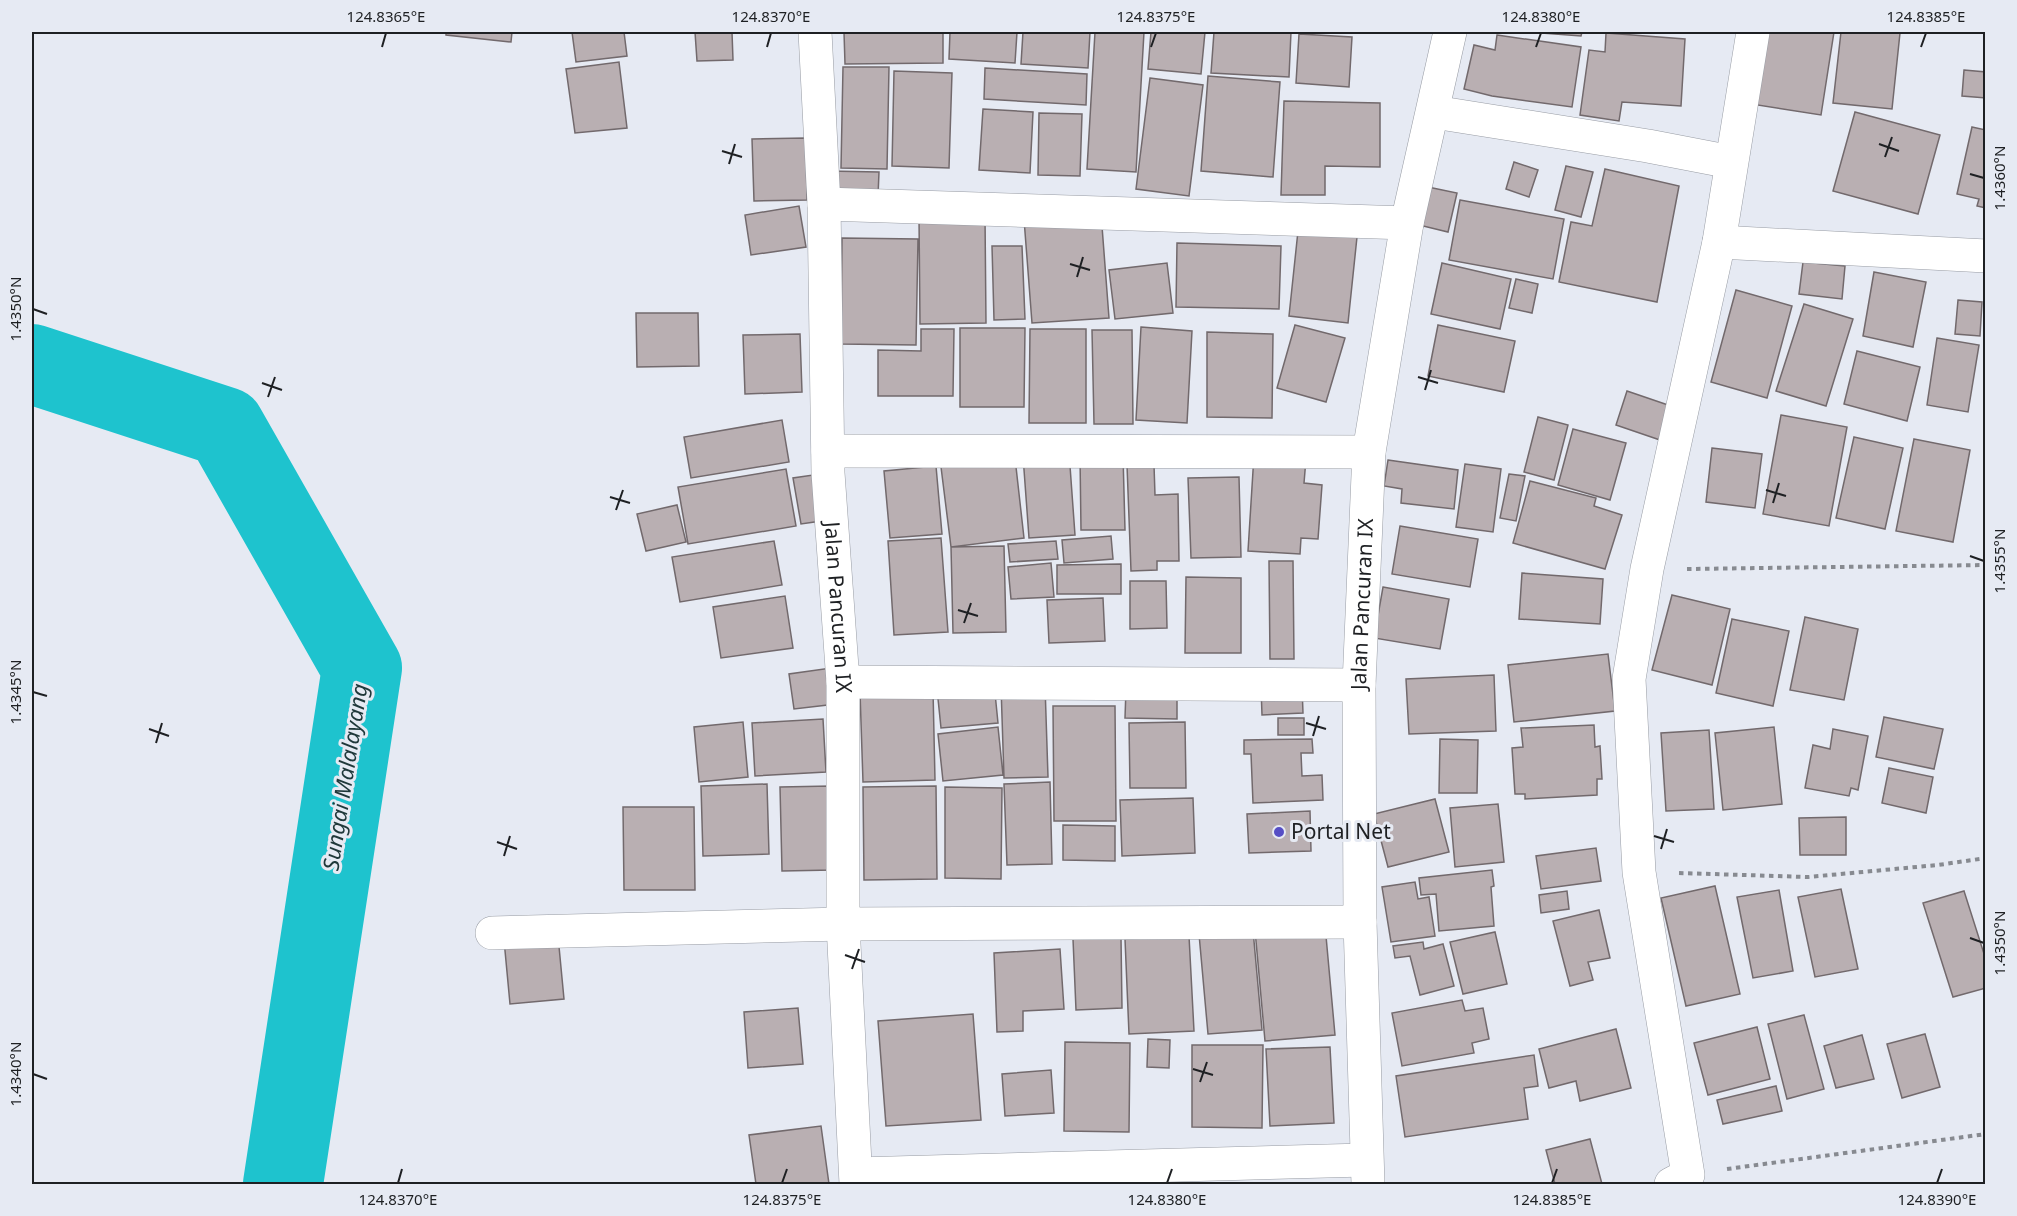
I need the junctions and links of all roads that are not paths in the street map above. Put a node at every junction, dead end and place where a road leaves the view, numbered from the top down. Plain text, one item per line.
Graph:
1 (815, 32) edge
2 (1450, 32) edge
3 (1753, 32) edge
4 (1434, 112) junction
5 (1731, 162) junction
6 (824, 204) junction
7 (1407, 223) junction
8 (1719, 242) junction
9 (1986, 256) edge
10 (828, 450) junction
11 (1369, 452) junction
12 (843, 682) junction
13 (1359, 685) junction
14 (1360, 922) junction
15 (843, 924) junction
16 (492, 933) dead end
17 (1367, 1172) edge
18 (856, 1179) edge
19 (1679, 1180) edge

1 - 6 street, Jalan Pancuran IX
2 - 4 street, Jalan Pancuran IX
3 - 5 street
4 - 5 street
4 - 7 street, Jalan Pancuran IX
5 - 8 street
6 - 7 street
6 - 10 street, Jalan Pancuran IX
7 - 11 street, Jalan Pancuran IX
8 - 9 street
8 - 19 street
10 - 11 street
10 - 12 street, Jalan Pancuran IX
11 - 13 street, Jalan Pancuran IX
12 - 13 street
12 - 15 street, Jalan Pancuran IX
13 - 14 street, Jalan Pancuran IX
14 - 15 street
14 - 17 street, Jalan Pancuran IX
15 - 16 street
15 - 18 street, Jalan Pancuran IX
17 - 18 street

